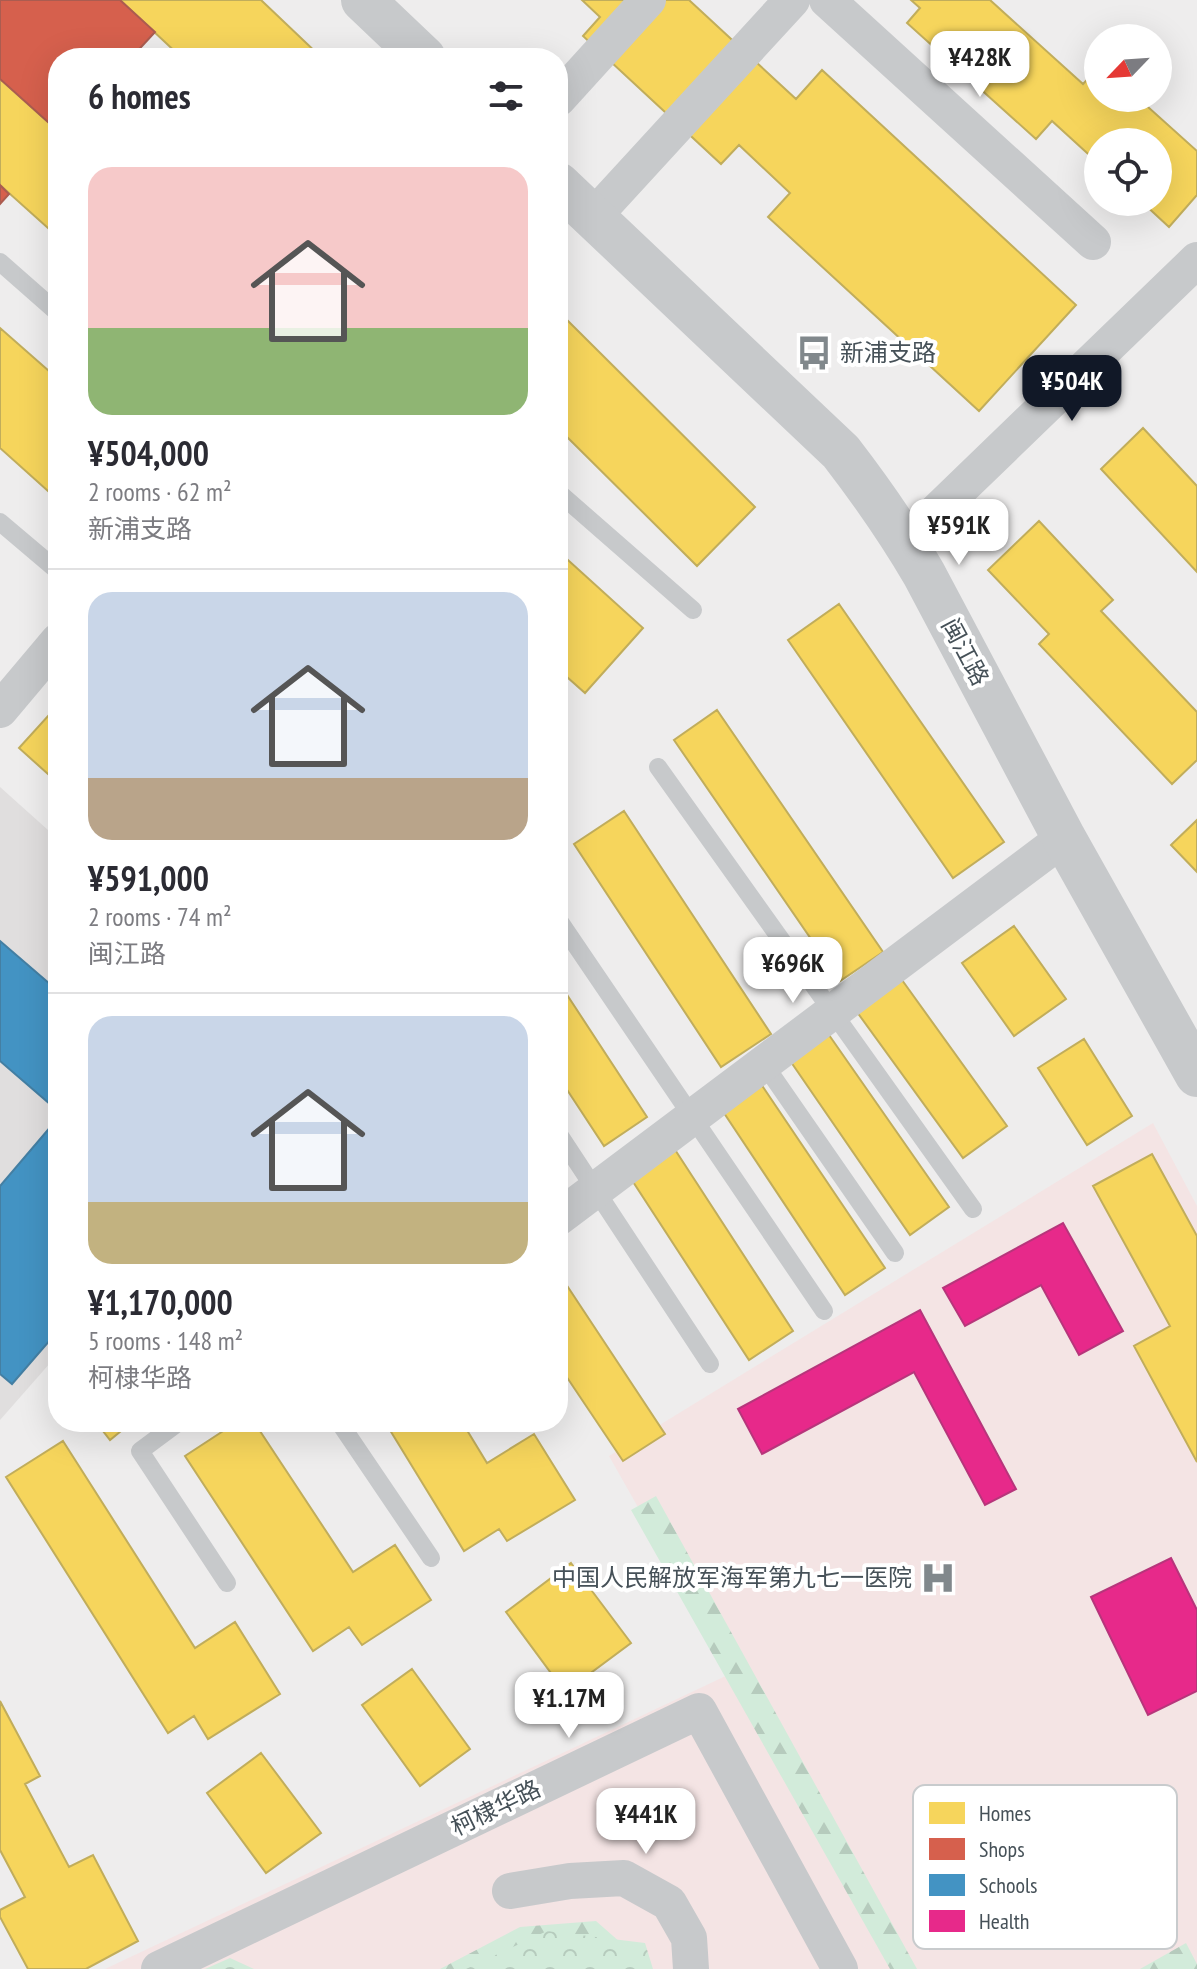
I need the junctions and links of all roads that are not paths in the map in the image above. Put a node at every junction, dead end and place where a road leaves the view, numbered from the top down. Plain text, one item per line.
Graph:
1 (363, 0) edge
2 (648, 0) edge
3 (792, 0) edge
4 (827, 0) edge
5 (413, 48) edge
6 (568, 88) edge
7 (568, 193) edge
8 (593, 217) junction
9 (1093, 242) dead end
10 (1197, 260) edge
11 (0, 262) edge
12 (48, 304) edge
13 (568, 501) edge
14 (0, 522) edge
15 (905, 542) junction
16 (48, 563) edge
17 (693, 610) dead end
18 (48, 653) edge
19 (0, 710) edge
20 (658, 767) dead end
21 (1064, 838) junction
22 (568, 934) edge
23 (832, 1013) junction
24 (764, 1064) junction
25 (1197, 1075) edge
26 (693, 1117) junction
27 (568, 1148) edge
28 (596, 1189) junction
29 (973, 1209) dead end
30 (568, 1210) edge
31 (895, 1253) dead end
32 (824, 1311) dead end
33 (710, 1364) dead end
34 (166, 1432) edge
35 (346, 1432) edge
36 (431, 1558) dead end
37 (227, 1583) dead end
38 (510, 1891) dead end
39 (159, 1969) edge
40 (691, 1969) edge
41 (840, 1969) edge

1 - 5 street
2 - 6 street
3 - 8 street
4 - 9 street
7 - 8 street, 闽江路
8 - 15 street, 闽江路
10 - 15 street
11 - 12 lane
13 - 17 lane
14 - 16 lane
15 - 21 street, 闽江路
18 - 19 street
20 - 23 lane
21 - 23 street
21 - 25 street, 闽江路
22 - 26 lane
23 - 24 street
23 - 29 lane
24 - 26 street
24 - 31 lane
26 - 28 street
26 - 32 lane
27 - 28 lane
28 - 30 street
28 - 33 lane
34 - 37 lane
35 - 36 lane
38 - 40 street
39 - 41 street, 柯棣华路

